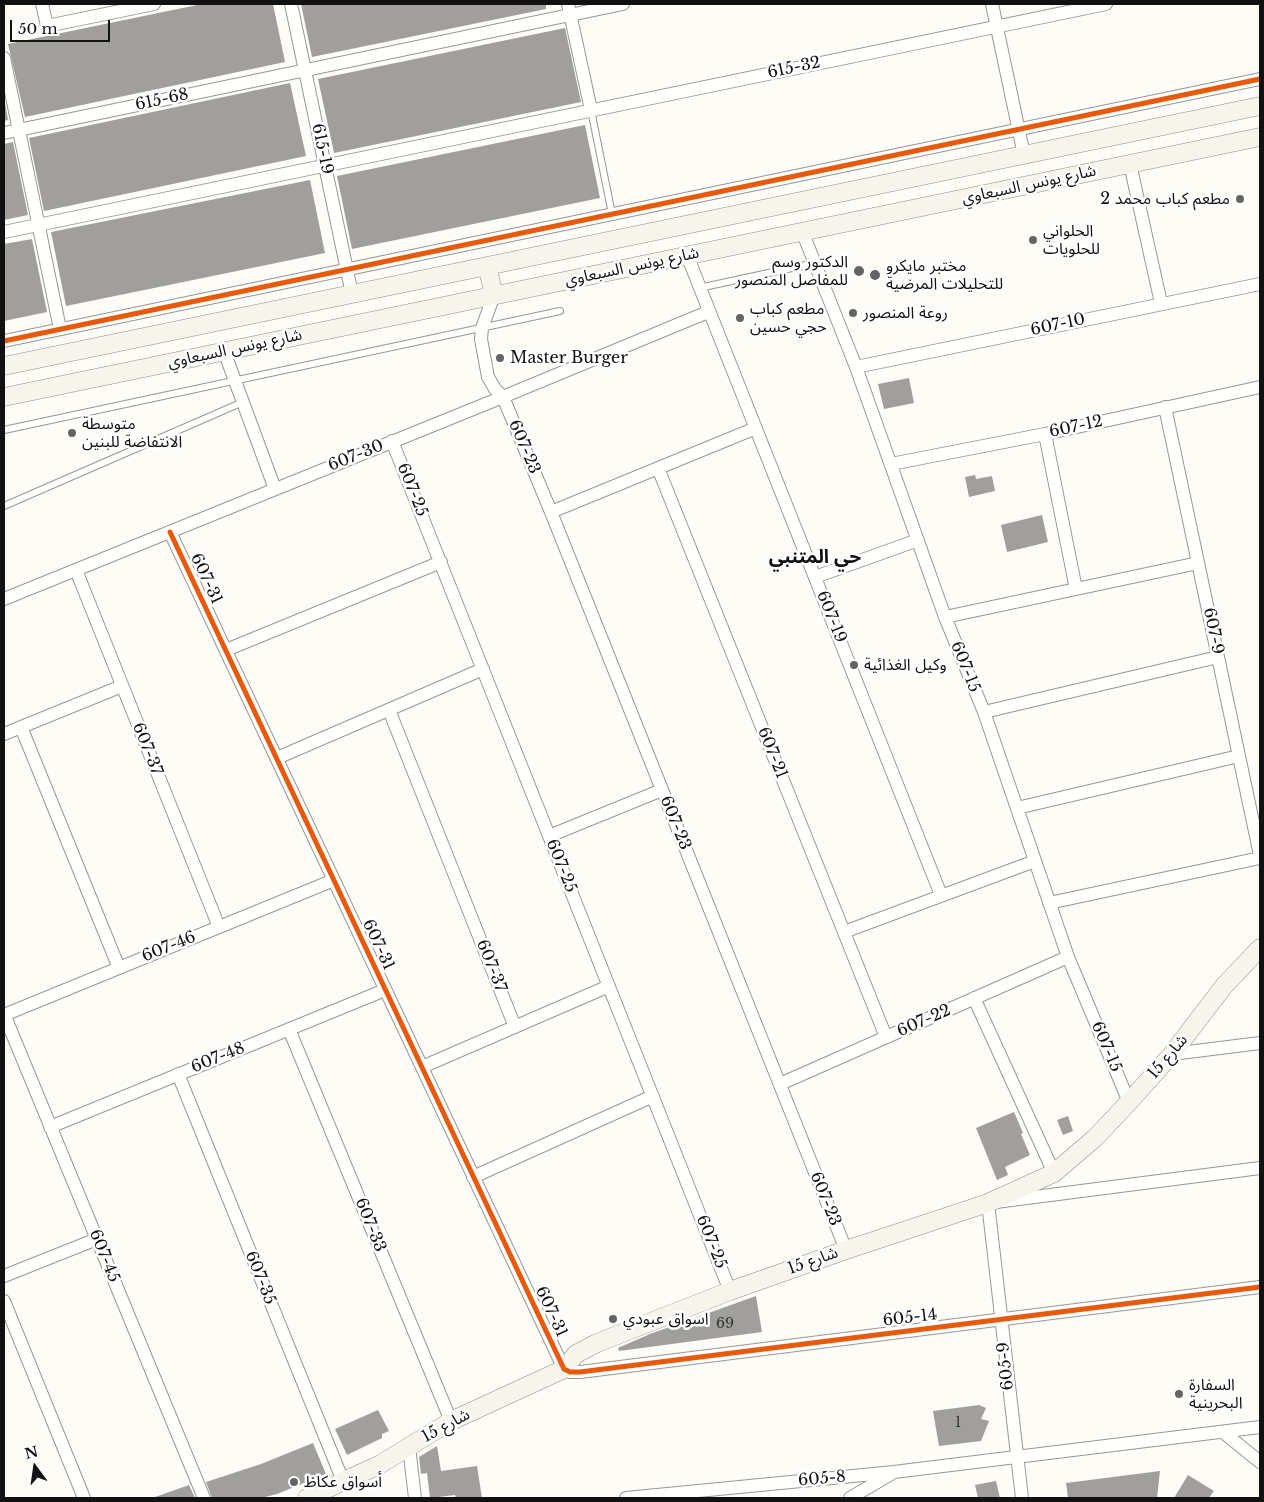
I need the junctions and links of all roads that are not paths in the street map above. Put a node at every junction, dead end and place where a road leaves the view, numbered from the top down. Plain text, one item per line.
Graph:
1 (42, 4) edge
2 (154, 4) edge
3 (291, 4) edge
4 (623, 4) edge
5 (992, 4) edge
6 (1106, 4) edge
7 (570, 9) edge
8 (997, 26) junction
9 (4, 58) edge
10 (306, 70) junction
11 (1260, 79) edge
12 (1260, 106) edge
13 (591, 110) junction
14 (18, 130) junction
15 (1019, 130) junction
16 (4, 133) edge
17 (1260, 137) edge
18 (1024, 155) junction
19 (1130, 164) junction
20 (326, 166) junction
21 (612, 214) junction
22 (38, 225) junction
23 (4, 232) edge
24 (802, 232) junction
25 (686, 255) junction
26 (815, 263) junction
27 (487, 266) junction
28 (347, 270) junction
29 (1260, 284) edge
30 (699, 288) junction
31 (352, 294) junction
32 (494, 295) junction
33 (1161, 304) junction
34 (560, 311) dead end
35 (708, 312) junction
36 (482, 328) junction
37 (60, 330) junction
38 (4, 341) edge
39 (224, 351) junction
40 (4, 366) edge
41 (856, 367) junction
42 (235, 380) junction
43 (1260, 387) edge
44 (503, 396) junction
45 (4, 397) edge
46 (243, 402) junction
47 (1165, 407) junction
48 (756, 428) junction
49 (4, 430) edge
50 (1045, 434) junction
51 (392, 441) junction
52 (891, 464) junction
53 (658, 468) junction
54 (275, 489) junction
55 (4, 506) edge
56 (551, 512) junction
57 (170, 532) junction
58 (918, 540) junction
59 (441, 562) junction
60 (1198, 563) junction
61 (76, 570) junction
62 (815, 577) junction
63 (1076, 589) junction
64 (4, 599) edge
65 (945, 617) junction
66 (226, 650) junction
67 (1218, 657) junction
68 (483, 669) junction
69 (122, 686) junction
70 (389, 710) junction
71 (984, 712) junction
72 (21, 727) junction
73 (4, 734) edge
74 (1239, 756) junction
75 (277, 758) junction
76 (662, 790) junction
77 (1017, 808) junction
78 (549, 836) junction
79 (1260, 856) edge
80 (1035, 861) junction
81 (334, 880) junction
82 (942, 896) junction
83 (1049, 903) junction
84 (219, 927) junction
85 (844, 932) junction
86 (1260, 948) edge
87 (1068, 957) junction
88 (119, 968) junction
89 (609, 986) junction
90 (385, 990) junction
91 (974, 998) junction
92 (4, 1014) edge
93 (515, 1027) junction
94 (289, 1029) junction
95 (886, 1037) junction
96 (1260, 1043) edge
97 (1172, 1054) junction
98 (422, 1067) junction
99 (178, 1074) junction
100 (780, 1084) junction
101 (653, 1096) junction
102 (1129, 1102) junction
103 (50, 1127) junction
104 (1260, 1168) edge
105 (1054, 1173) junction
106 (474, 1177) junction
107 (988, 1204) junction
108 (97, 1240) junction
109 (846, 1250) junction
110 (4, 1276) edge
111 (1260, 1287) edge
112 (730, 1291) junction
113 (4, 1301) edge
114 (1001, 1319) junction
115 (564, 1369) junction
116 (451, 1421) junction
117 (1260, 1427) edge
118 (1223, 1432) junction
119 (410, 1447) junction
120 (1017, 1456) junction
121 (1260, 1462) edge
122 (894, 1472) junction
123 (343, 1481) junction
124 (84, 1498) edge
125 (204, 1498) edge
126 (306, 1498) edge
127 (414, 1498) edge
128 (626, 1498) edge
129 (850, 1498) edge
130 (1022, 1498) edge

1 - 2 street
3 - 10 street, 615-19
4 - 7 street, 615-68
5 - 8 street
6 - 8 street, 615-32
7 - 10 street, 615-68
7 - 13 street
8 - 13 street, 615-32
8 - 15 street
9 - 14 street
10 - 14 street, 615-68
10 - 20 street, 615-19
11 - 15 street
12 - 18 main road, شارع يونس السبعاوي
13 - 20 street, 615-32
13 - 21 lane
14 - 16 street, 615-68
14 - 22 street
15 - 18 street
15 - 21 street
17 - 19 main road, شارع يونس السبعاوي
18 - 27 main road, شارع يونس السبعاوي
19 - 24 main road, شارع يونس السبعاوي
19 - 33 street
20 - 22 street, 615-32
20 - 28 street, 615-19
21 - 28 street
22 - 23 street, 615-32
22 - 37 street
24 - 25 main road, شارع يونس السبعاوي
24 - 26 street, 607-15
25 - 30 street, 607-19
25 - 32 main road, شارع يونس السبعاوي
26 - 30 lane
26 - 41 street, 607-15
27 - 31 main road, شارع يونس السبعاوي
27 - 32 main road
28 - 31 street, 615-19
28 - 37 street
29 - 33 street, 607-10
30 - 35 street, 607-19
31 - 40 main road, شارع يونس السبعاوي
32 - 36 street
32 - 39 main road, شارع يونس السبعاوي
33 - 41 street, 607-10
34 - 36 lane
35 - 44 street, 607-30
35 - 48 street, 607-19
36 - 42 lane
36 - 44 street, 607-23
37 - 38 street
39 - 42 street
39 - 45 main road, شارع يونس السبعاوي
41 - 52 street, 607-15
42 - 46 street
42 - 49 lane
43 - 47 street, 607-12
44 - 51 street, 607-30
44 - 56 street, 607-23
46 - 54 street
46 - 55 lane
47 - 50 street, 607-12
47 - 60 street, 607-9
48 - 53 street
48 - 62 street, 607-19
50 - 52 street, 607-12
50 - 63 street
51 - 54 street, 607-30
51 - 59 street, 607-25
52 - 58 street, 607-15
53 - 56 street
53 - 85 street, 607-21
54 - 57 street, 607-30
56 - 76 street, 607-23
57 - 61 street, 607-30
57 - 66 street, 607-31
58 - 62 street
58 - 65 street, 607-15
59 - 66 street
59 - 68 street, 607-25
60 - 63 street
60 - 67 street, 607-9
61 - 64 street, 607-30
61 - 69 street, 607-37
62 - 82 street, 607-19
63 - 65 street
65 - 71 street, 607-15
66 - 75 street, 607-31
67 - 71 street
67 - 74 street, 607-9
68 - 70 street
68 - 78 street, 607-25
69 - 72 street
69 - 84 street, 607-37
70 - 75 street
70 - 93 street, 607-37
71 - 77 street, 607-15
72 - 73 street
72 - 88 street
74 - 77 street
74 - 79 street, 607-9
75 - 81 street, 607-31
76 - 78 street
76 - 100 street, 607-23
77 - 80 street, 607-15
78 - 89 street, 607-25
79 - 83 street
80 - 82 street
80 - 83 street, 607-15
81 - 84 street, 607-46
81 - 90 street, 607-31
82 - 85 street
83 - 87 street, 607-15
84 - 88 street, 607-46
85 - 95 street, 607-21
86 - 97 main road, شارع 15
87 - 91 street, 607-22
87 - 102 street, 607-15
88 - 92 street, 607-46
89 - 93 street
89 - 101 street, 607-25
90 - 94 street, 607-48
90 - 98 street, 607-31
91 - 95 street, 607-22
91 - 105 street
92 - 103 street, 607-45
93 - 98 street
94 - 99 street, 607-48
94 - 116 street, 607-33
95 - 100 street, 607-22
96 - 97 street
97 - 102 main road, شارع 15
98 - 106 street, 607-31
99 - 103 street, 607-48
99 - 123 street, 607-35
100 - 109 street, 607-23
101 - 106 street
101 - 112 street, 607-25
102 - 105 main road, شارع 15
103 - 108 street, 607-45
104 - 107 street
105 - 107 main road, شارع 15
106 - 115 street, 607-31
107 - 109 main road, شارع 15
107 - 114 street, 605-9
108 - 110 street
108 - 125 street, 607-45
109 - 112 main road, شارع 15
111 - 114 street, 605-14
112 - 115 main road, شارع 15
113 - 124 street
114 - 115 street, 605-14
114 - 120 street, 605-9
115 - 116 main road, شارع 15
116 - 119 main road, شارع 15
117 - 118 street, 605-8
118 - 120 street, 605-8
118 - 121 street
119 - 123 main road, شارع 15
119 - 127 street
120 - 122 street, 605-8
120 - 130 street, 605-9
122 - 128 street, 605-8
122 - 129 street
123 - 126 main road, شارع 15

